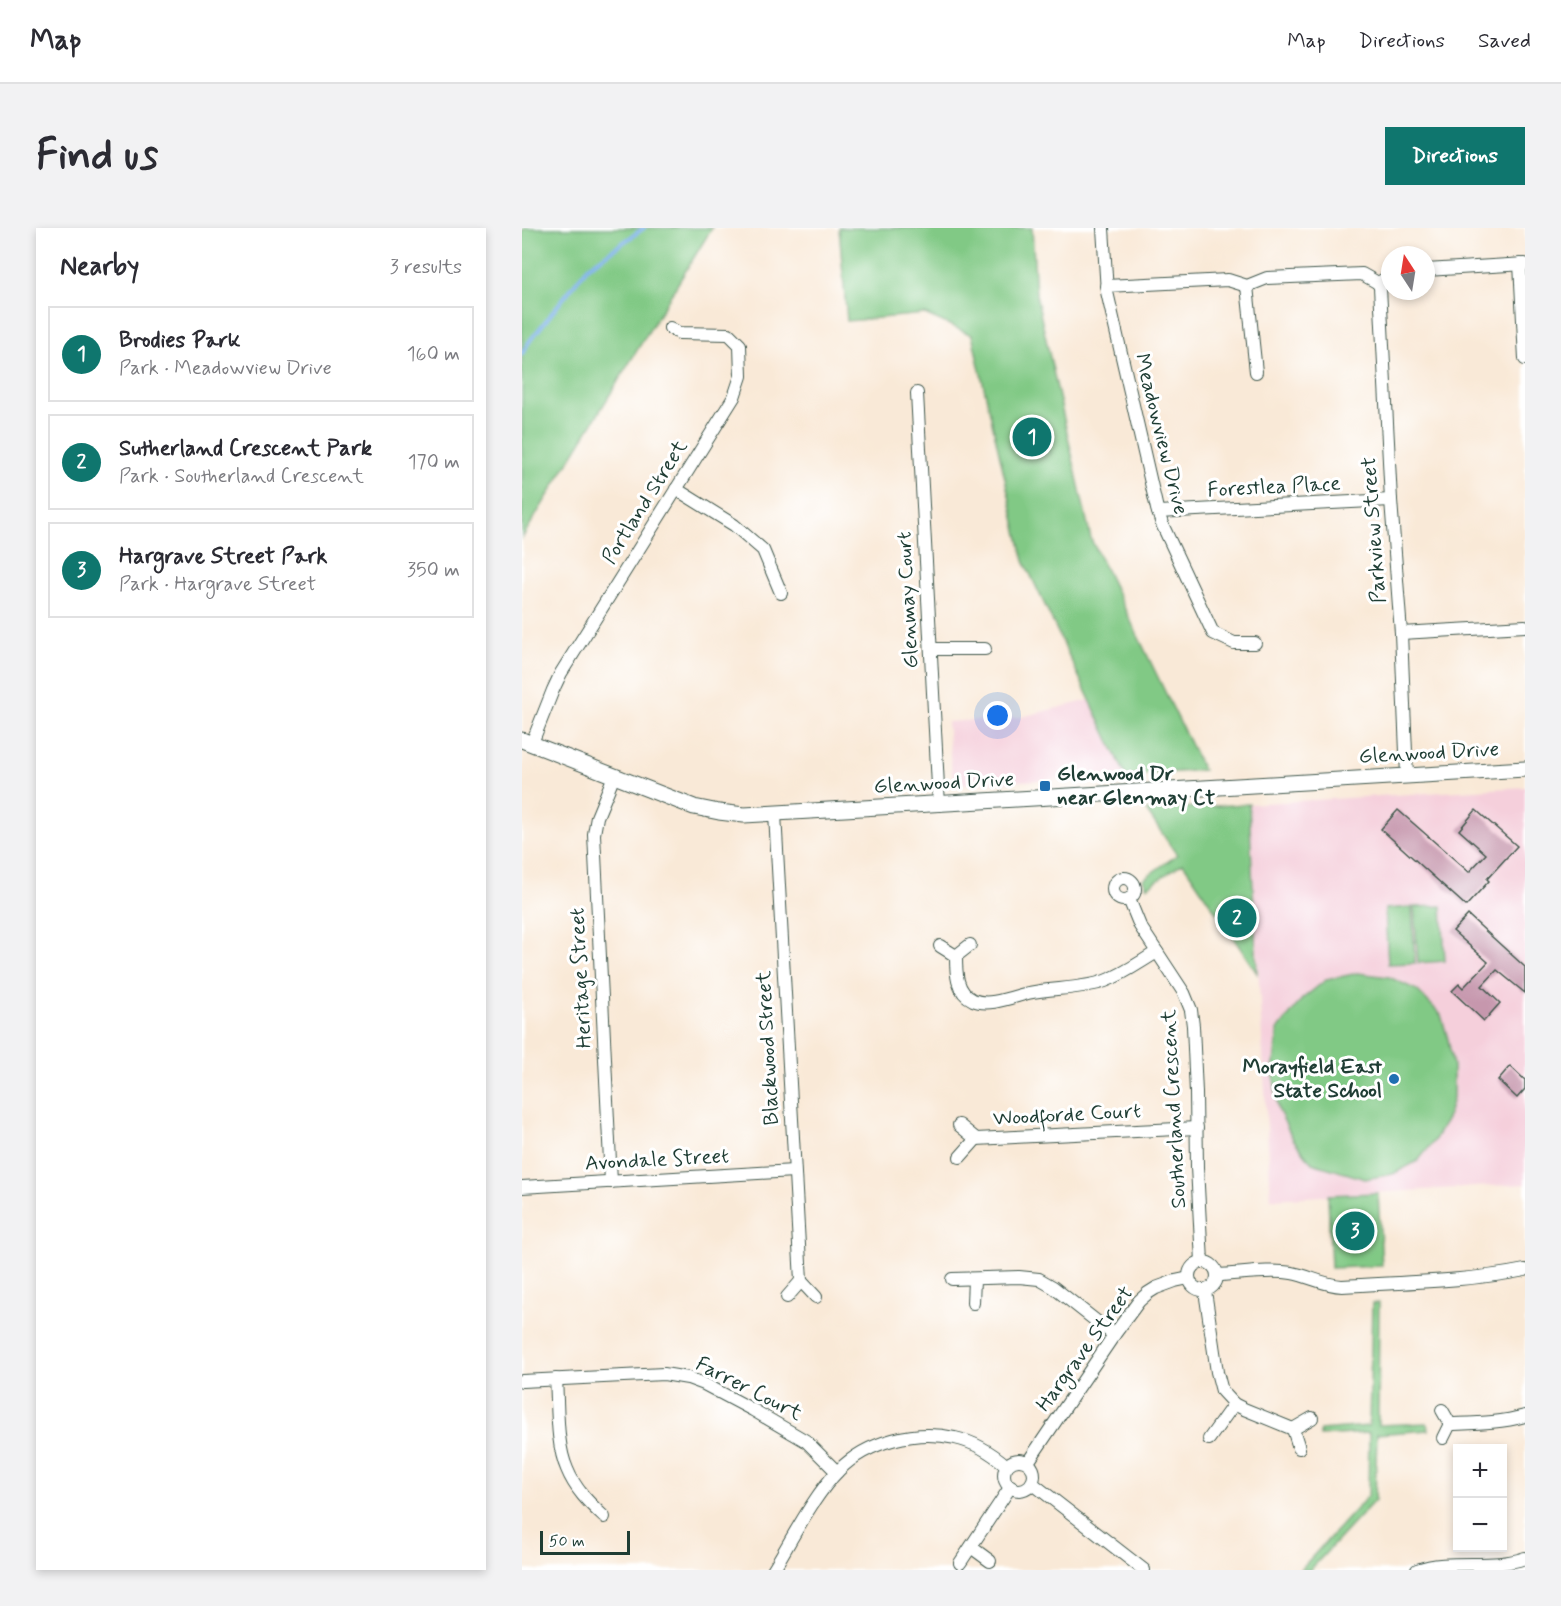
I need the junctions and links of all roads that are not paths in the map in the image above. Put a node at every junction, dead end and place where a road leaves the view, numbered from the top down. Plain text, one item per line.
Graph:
1 (1103, 228) edge
2 (1522, 264) edge
3 (1435, 269) edge
4 (1381, 281) edge
5 (1378, 283) junction
6 (1106, 286) junction
7 (1247, 286) junction
8 (670, 328) dead end
9 (1525, 359) edge
10 (1256, 372) dead end
11 (917, 393) dead end
12 (676, 489) junction
13 (1391, 500) junction
14 (1158, 512) junction
15 (782, 593) dead end
16 (1525, 626) edge
17 (1401, 633) junction
18 (1255, 643) dead end
19 (930, 649) junction
20 (985, 649) dead end
21 (527, 742) edge
22 (1525, 769) edge
23 (614, 776) junction
24 (1407, 776) junction
25 (939, 805) junction
26 (775, 814) junction
27 (1129, 899) dead end
28 (970, 945) dead end
29 (940, 946) dead end
30 (1157, 952) junction
31 (956, 956) junction
32 (959, 1125) dead end
33 (1197, 1128) junction
34 (976, 1139) junction
35 (960, 1157) dead end
36 (794, 1171) junction
37 (611, 1182) junction
38 (522, 1187) edge
39 (1202, 1262) junction
40 (1525, 1270) edge
41 (1218, 1275) junction
42 (974, 1278) junction
43 (1189, 1278) junction
44 (952, 1279) dead end
45 (801, 1281) junction
46 (1205, 1291) junction
47 (787, 1297) dead end
48 (816, 1297) dead end
49 (973, 1303) dead end
50 (1114, 1335) junction
51 (556, 1379) junction
52 (522, 1381) edge
53 (1234, 1404) junction
54 (1442, 1410) dead end
55 (1525, 1416) edge
56 (1312, 1418) dead end
57 (1450, 1424) junction
58 (1293, 1429) junction
59 (1443, 1438) dead end
60 (1209, 1439) dead end
61 (1299, 1448) dead end
62 (1028, 1462) junction
63 (1007, 1466) junction
64 (837, 1472) junction
65 (1032, 1483) junction
66 (1011, 1486) junction
67 (604, 1517) dead end
68 (970, 1547) junction
69 (990, 1561) dead end
70 (960, 1563) dead end
71 (1518, 1563) edge
72 (1482, 1567) edge
73 (773, 1570) edge
74 (1144, 1570) edge
75 (1417, 1570) edge

1 - 6 street, Meadowview Drive
2 - 3 street
2 - 9 street
4 - 5 street
5 - 7 street
5 - 13 street, Parkview Street
6 - 7 street
6 - 14 street, Meadowview Drive
7 - 10 street
8 - 12 street, Portland Street
11 - 19 street, Glenmay Court
12 - 15 street
12 - 21 street, Portland Street
13 - 14 street, Forestlea Place
13 - 17 street, Parkview Street
14 - 18 street, Meadowview Drive
16 - 17 street
17 - 24 street, Parkview Street
19 - 20 street
19 - 25 street, Glenmay Court
21 - 23 street, Glenwood Drive
22 - 24 street, Glenwood Drive
23 - 26 street, Glenwood Drive
23 - 37 street, Heritage Street
24 - 25 street, Glenwood Drive
25 - 26 street, Glenwood Drive
26 - 36 street, Blackwood Street
27 - 30 street, Southerland Crescent
28 - 31 street
29 - 31 street
30 - 31 street
30 - 33 street, Southerland Crescent
32 - 34 street, Woodforde Court
33 - 34 street, Woodforde Court
33 - 39 street, Southerland Crescent
34 - 35 street, Woodforde Court
36 - 37 street, Avondale Street
36 - 45 street, Blackwood Street
37 - 38 street, Avondale Street
39 - 41 street
39 - 43 street
40 - 41 street
41 - 46 street
42 - 44 street
42 - 49 street
42 - 50 street
43 - 46 street
43 - 50 street, Hargrave Street
45 - 47 street
45 - 48 street
46 - 53 street
50 - 62 street, Hargrave Street
51 - 52 street, Farrer Court
51 - 64 street, Farrer Court
51 - 67 street
53 - 58 street
53 - 60 street
54 - 57 street
55 - 57 street
56 - 58 street
57 - 59 street
58 - 61 street
62 - 63 street
62 - 65 street
63 - 64 street
63 - 66 street
64 - 73 street
65 - 66 street
65 - 74 street
66 - 68 street
68 - 69 street
68 - 70 street
71 - 72 street
72 - 75 street

